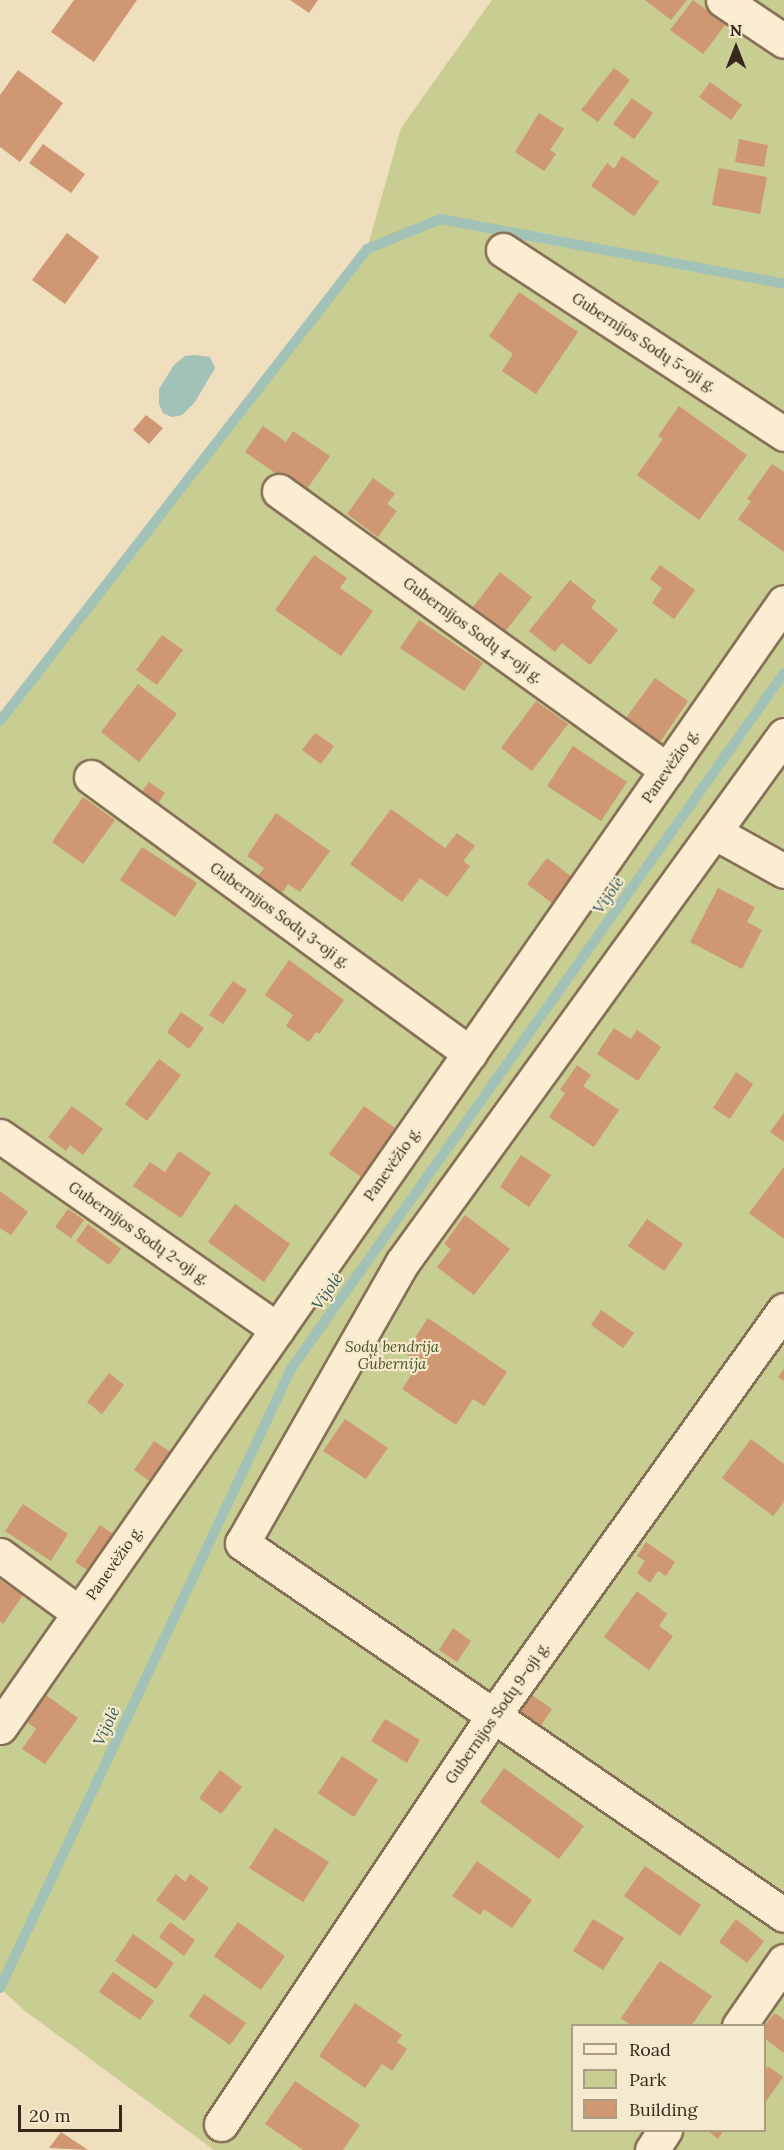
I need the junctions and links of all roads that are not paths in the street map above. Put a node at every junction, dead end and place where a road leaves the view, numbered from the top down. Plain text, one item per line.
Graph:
1 (723, 0) edge
2 (784, 41) edge
3 (503, 250) dead end
4 (784, 434) edge
5 (279, 491) dead end
6 (784, 602) edge
7 (784, 735) edge
8 (667, 770) junction
9 (91, 777) dead end
10 (714, 832) junction
11 (784, 871) edge
12 (470, 1053) junction
13 (0, 1136) edge
14 (784, 1310) edge
15 (277, 1329) junction
16 (0, 1555) edge
17 (80, 1613) junction
18 (494, 1715) junction
19 (0, 1727) edge
20 (784, 1915) edge
21 (784, 1961) edge
22 (740, 2024) edge
23 (221, 2124) dead end
24 (664, 2132) edge
25 (652, 2150) edge

1 - 2 street
3 - 4 street, Gubernijos Sodų 5-oji g.
5 - 8 street, Gubernijos Sodų 4-oji g.
6 - 8 street, Panevėžio g.
7 - 10 street
8 - 12 street, Panevėžio g.
9 - 12 street, Gubernijos Sodų 3-oji g.
10 - 11 street
10 - 18 street
12 - 15 street, Panevėžio g.
13 - 15 street, Gubernijos Sodų 2-oji g.
14 - 18 street, Gubernijos Sodų 9-oji g.
15 - 17 street, Panevėžio g.
16 - 17 street
17 - 19 street, Panevėžio g.
18 - 20 street
18 - 23 street, Gubernijos Sodų 9-oji g.
21 - 22 street
24 - 25 street

